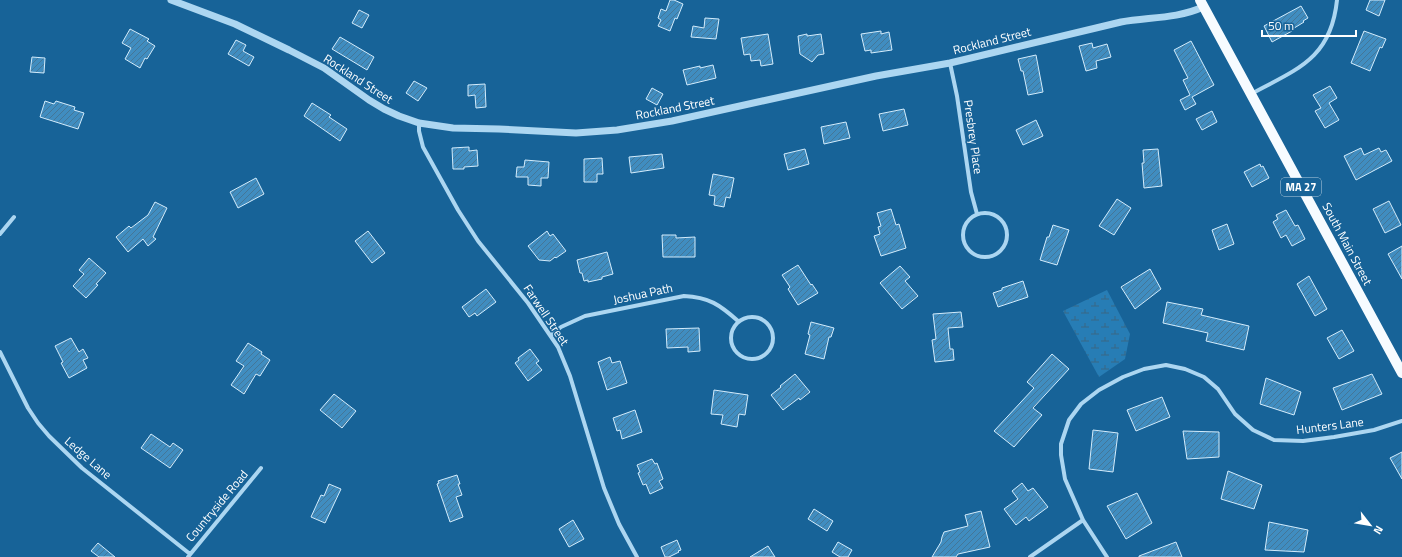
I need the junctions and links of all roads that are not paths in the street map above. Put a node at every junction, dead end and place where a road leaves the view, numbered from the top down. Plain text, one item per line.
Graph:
1 (171, 0) edge
2 (1337, 0) edge
3 (1201, 3) edge
4 (950, 63) junction
5 (1251, 94) junction
6 (419, 122) junction
7 (977, 214) junction
8 (14, 217) dead end
9 (0, 234) edge
10 (738, 321) junction
11 (550, 335) junction
12 (0, 352) edge
13 (1402, 373) edge
14 (1402, 420) edge
15 (261, 468) dead end
16 (1083, 520) junction
17 (189, 555) edge
18 (637, 557) edge
19 (1030, 557) edge
20 (1107, 557) edge

1 - 6 street, Rockland Street
2 - 5 street
3 - 4 street, Rockland Street
3 - 5 main road, South Main Street / MA 27
4 - 6 street, Rockland Street
4 - 7 street, Presbrey Place
5 - 13 main road, South Main Street / MA 27
6 - 11 street, Farwell Street
7 - 7 street
8 - 9 street
10 - 10 street
10 - 11 street, Joshua Path
11 - 18 street, Farwell Street
12 - 17 street, Ledge Lane
14 - 16 street, Hunters Lane
15 - 17 street, Countryside Road
16 - 19 street
16 - 20 street, Hunters Lane

